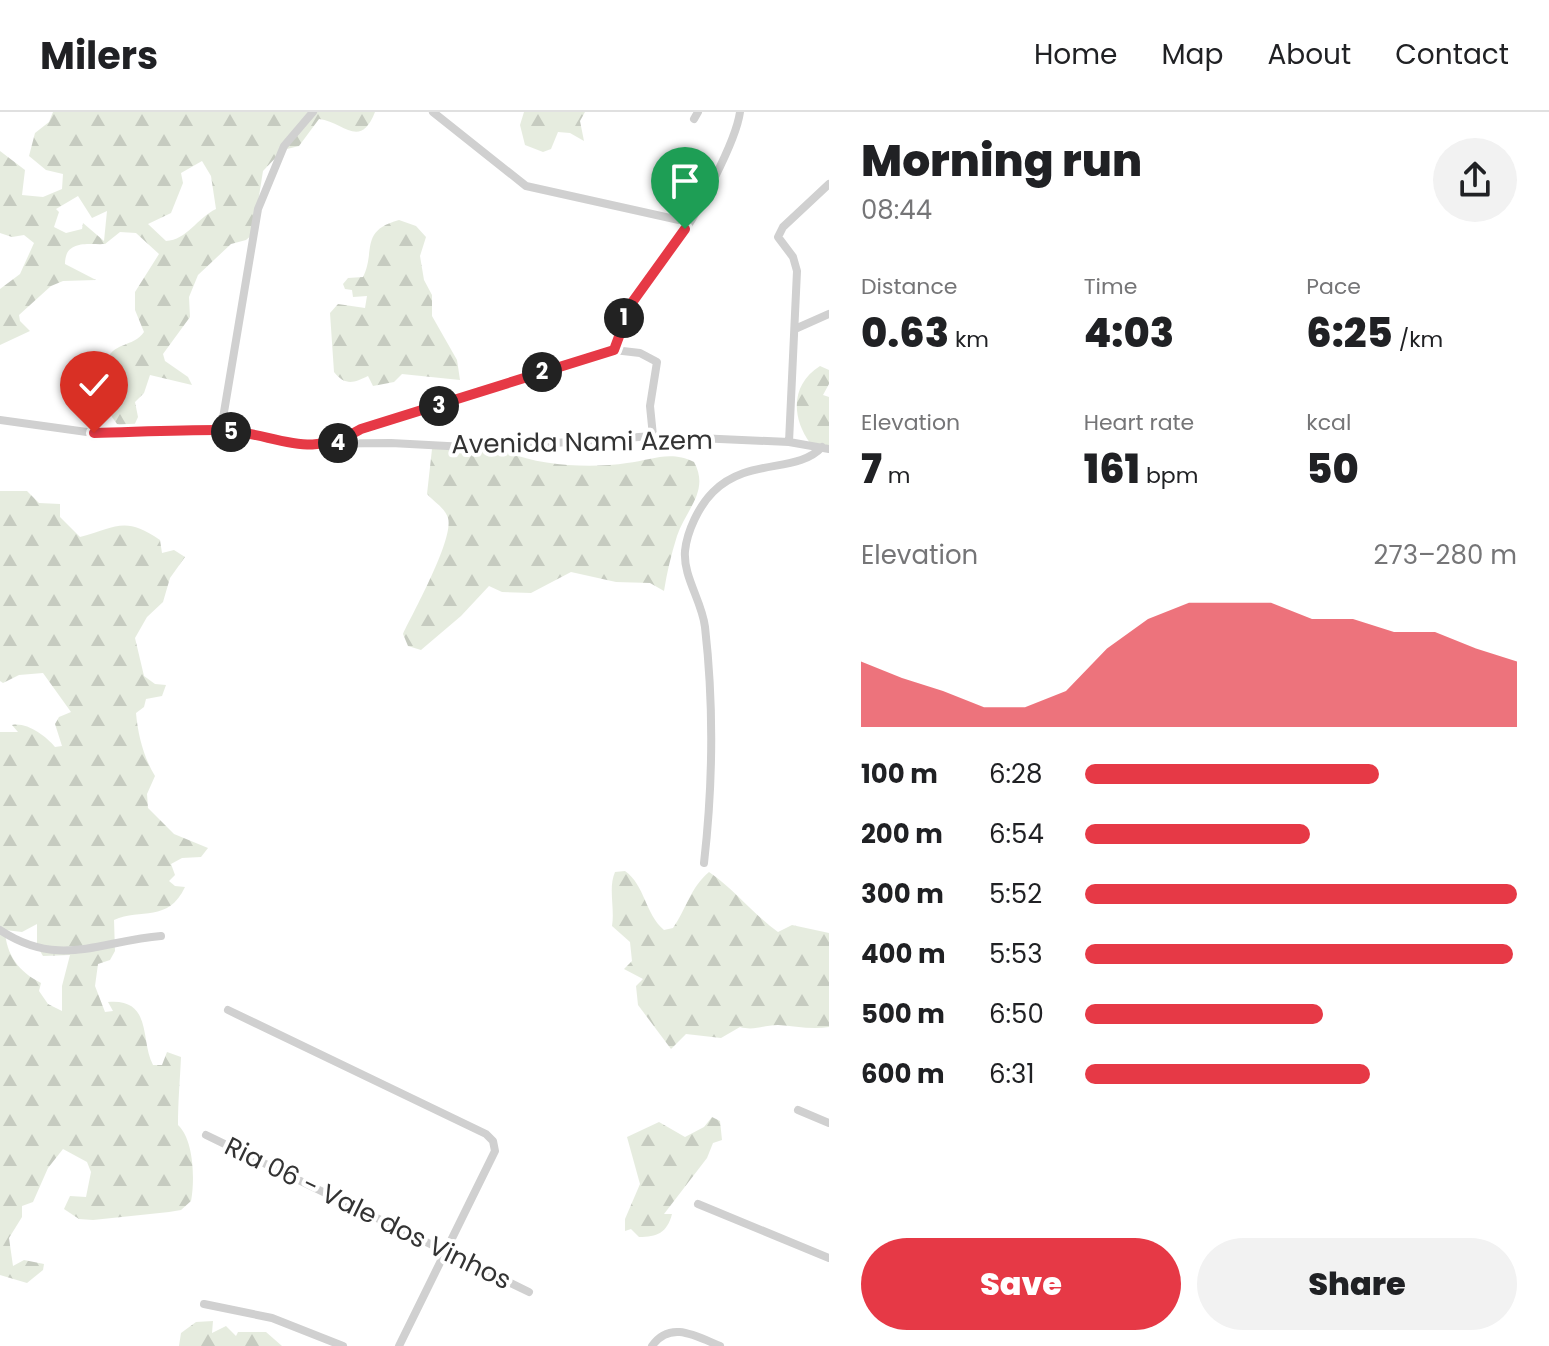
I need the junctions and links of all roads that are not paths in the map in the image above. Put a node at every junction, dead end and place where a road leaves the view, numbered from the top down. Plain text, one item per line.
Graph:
1 (313, 112) edge
2 (433, 112) edge
3 (740, 112) edge
4 (829, 184) edge
5 (688, 222) junction
6 (829, 314) edge
7 (795, 329) junction
8 (614, 350) junction
9 (0, 420) edge
10 (221, 430) junction
11 (653, 436) junction
12 (789, 442) junction
13 (338, 443) junction
14 (826, 448) edge
15 (704, 863) dead end
16 (0, 930) edge
17 (161, 936) dead end
18 (228, 1010) dead end
19 (798, 1110) dead end
20 (829, 1123) edge
21 (206, 1135) dead end
22 (698, 1204) dead end
23 (446, 1251) junction
24 (829, 1258) edge
25 (529, 1292) dead end
26 (204, 1304) dead end
27 (343, 1346) edge
28 (399, 1346) edge
29 (652, 1346) edge
30 (720, 1346) edge

1 - 10 street
2 - 5 street
3 - 5 street
4 - 7 street
5 - 8 street
6 - 7 street
7 - 12 street
8 - 11 street
8 - 13 street
9 - 10 street, Avenida Nami Azem
10 - 13 street, Avenida Nami Azem
11 - 12 street, Avenida Nami Azem
11 - 13 street, Avenida Nami Azem
12 - 14 street, Avenida Nami Azem
14 - 15 street
16 - 17 street
18 - 23 street
19 - 20 street
21 - 23 street, Ria 06 - Vale dos Vinhos
22 - 24 street
23 - 25 street, Ria 06 - Vale dos Vinhos
23 - 28 street
26 - 27 street
29 - 30 street

